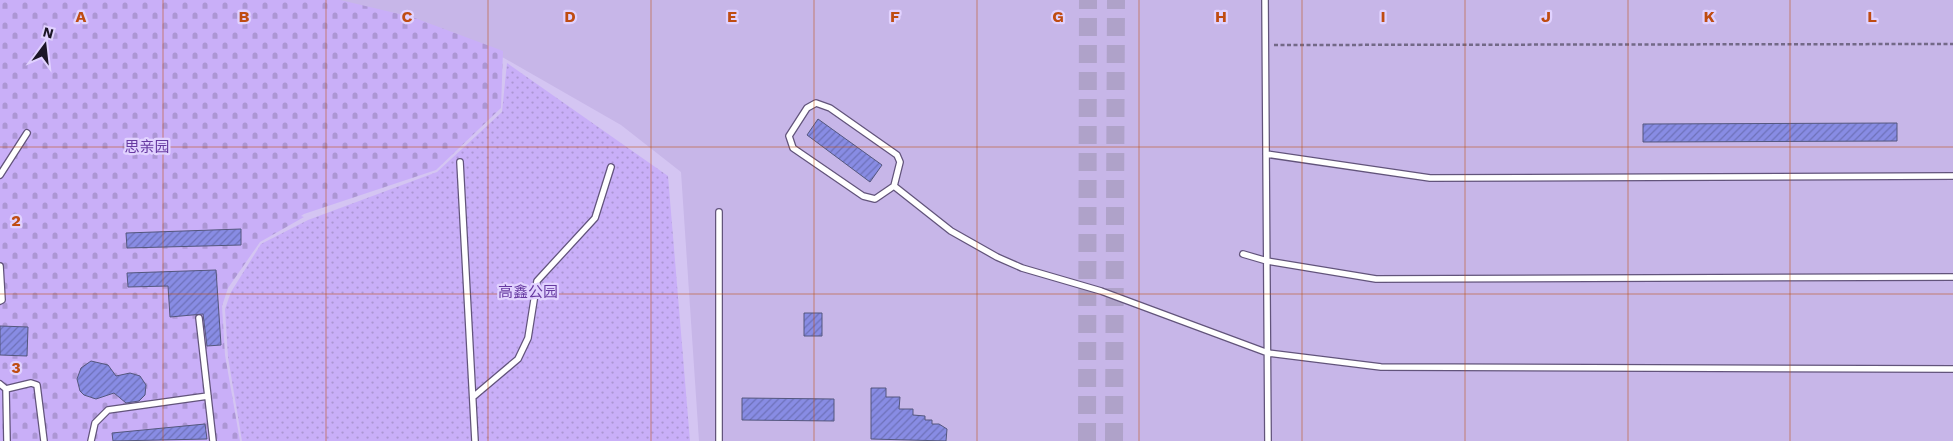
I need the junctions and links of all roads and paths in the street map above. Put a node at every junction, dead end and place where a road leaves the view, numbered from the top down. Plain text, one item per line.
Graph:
1 (1265, 0) edge
2 (1953, 44) edge
3 (1265, 45) junction
4 (27, 133) dead end
5 (1266, 154) junction
6 (460, 162) dead end
7 (611, 167) dead end
8 (0, 174) edge
9 (1953, 176) edge
10 (894, 186) junction
11 (719, 212) dead end
12 (1243, 254) dead end
13 (1267, 261) junction
14 (0, 266) edge
15 (1953, 277) edge
16 (0, 301) edge
17 (198, 318) dead end
18 (1268, 353) junction
19 (1953, 369) edge
20 (0, 384) edge
21 (6, 389) junction
22 (208, 396) junction
23 (473, 398) junction
24 (7, 441) edge
25 (44, 441) edge
26 (91, 441) edge
27 (213, 441) edge
28 (475, 441) edge
29 (719, 441) edge
30 (1268, 441) edge

1 - 3 lane
2 - 3 path
3 - 5 lane
4 - 8 lane
5 - 9 lane
5 - 13 lane
6 - 23 lane
7 - 23 lane
10 - 10 lane
10 - 18 lane
11 - 29 lane
12 - 13 lane
13 - 15 lane
13 - 18 lane
14 - 16 lane
17 - 22 lane
18 - 19 lane
18 - 30 lane
20 - 21 lane
21 - 24 lane
21 - 25 lane
22 - 26 lane
22 - 27 lane
23 - 28 lane

